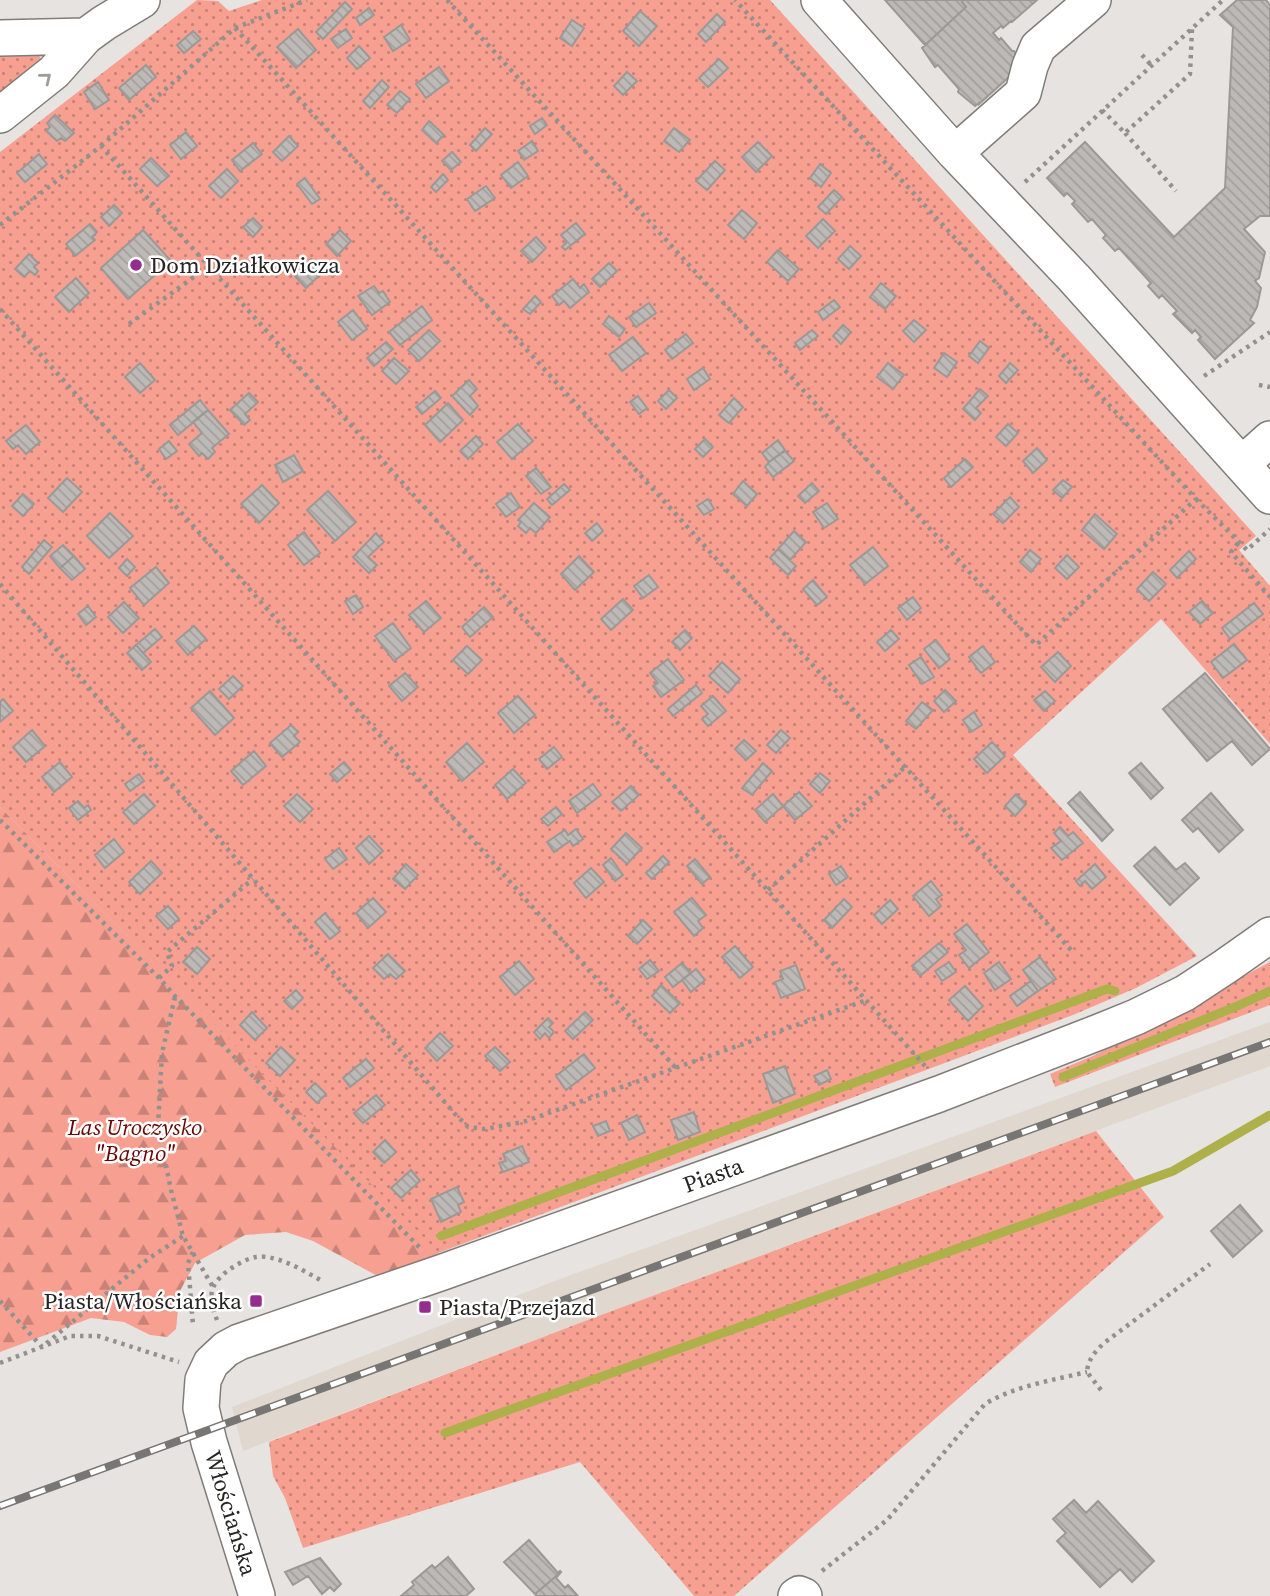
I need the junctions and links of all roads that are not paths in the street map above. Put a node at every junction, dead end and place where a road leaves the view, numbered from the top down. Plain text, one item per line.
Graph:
1 (142, 0) edge
2 (1093, 0) edge
3 (833, 5) edge
4 (92, 20) edge
5 (0, 38) edge
6 (0, 114) edge
7 (955, 153) junction
8 (1270, 439) edge
9 (1242, 464) junction
10 (1270, 496) edge
11 (1270, 935) edge
12 (207, 1430) joint
13 (257, 1596) edge

1 - 4 street
2 - 7 street
3 - 7 street
4 - 5 street
6 -> 4 street
7 - 9 street
8 - 9 street
9 - 10 street
11 - 12 street, Piasta
12 - 13 street, Włościańska

